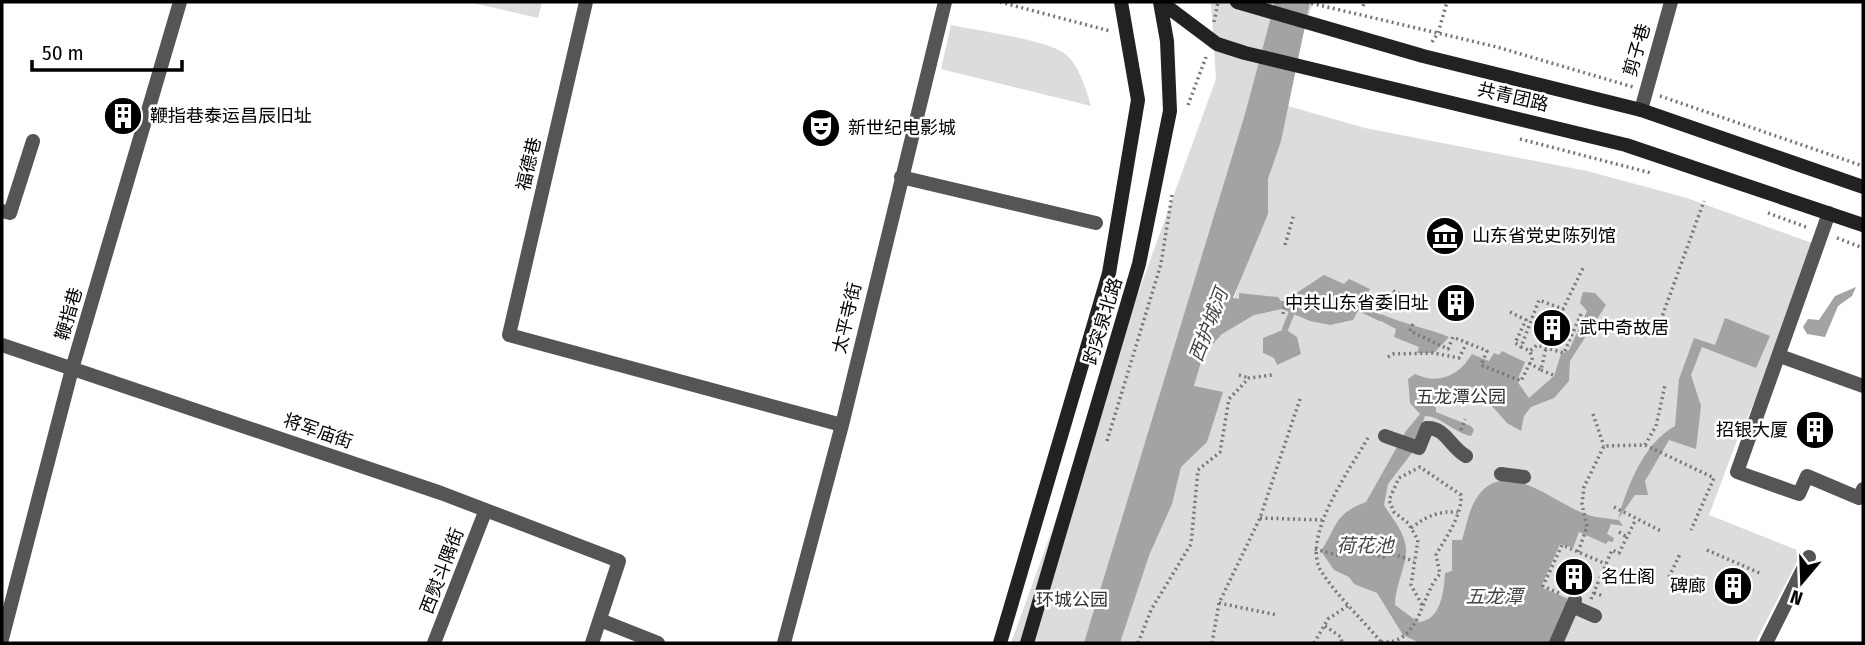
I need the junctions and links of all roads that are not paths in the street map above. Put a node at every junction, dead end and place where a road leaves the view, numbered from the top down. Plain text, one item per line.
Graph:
1 (180, 2) edge
2 (586, 2) edge
3 (945, 2) edge
4 (1121, 2) edge
5 (1160, 2) edge
6 (1240, 2) edge
7 (1671, 2) edge
8 (1641, 110) junction
9 (33, 141) dead end
10 (901, 177) junction
11 (1863, 187) edge
12 (2, 211) edge
13 (1829, 213) junction
14 (1096, 223) dead end
15 (1863, 225) edge
16 (2, 345) edge
17 (1780, 356) junction
18 (72, 369) junction
19 (1863, 386) edge
20 (842, 425) junction
21 (1391, 438) dead end
22 (1466, 456) dead end
23 (1501, 474) dead end
24 (1524, 477) dead end
25 (1863, 489) edge
26 (485, 512) junction
27 (1809, 556) dead end
28 (1595, 616) dead end
29 (600, 620) junction
30 (2, 639) edge
31 (434, 643) edge
32 (592, 643) edge
33 (658, 643) edge
34 (784, 643) edge
35 (1000, 643) edge
36 (1027, 643) edge
37 (1556, 643) edge
38 (1766, 643) edge

1 - 18 street, 鞭指巷
2 - 20 street, 福德巷
3 - 10 street, 太平寺街
4 - 35 main road, 趵突泉北路
5 - 13 main road, 共青团路
5 - 36 main road, 趵突泉北路
6 - 8 main road, 共青团路
7 - 8 street, 剪子巷
8 - 11 main road, 共青团路
9 - 12 street
10 - 14 street
10 - 20 street, 太平寺街
13 - 15 main road, 共青团路
13 - 17 street
16 - 18 street, 将军庙街
17 - 19 street
17 - 25 street
18 - 26 street, 将军庙街
18 - 30 street, 鞭指巷
20 - 34 street, 太平寺街
21 - 22 street
23 - 24 street
26 - 29 street, 将军庙街
26 - 31 street, 西熨斗隅街
27 - 38 street
28 - 37 street
29 - 32 street
29 - 33 street

